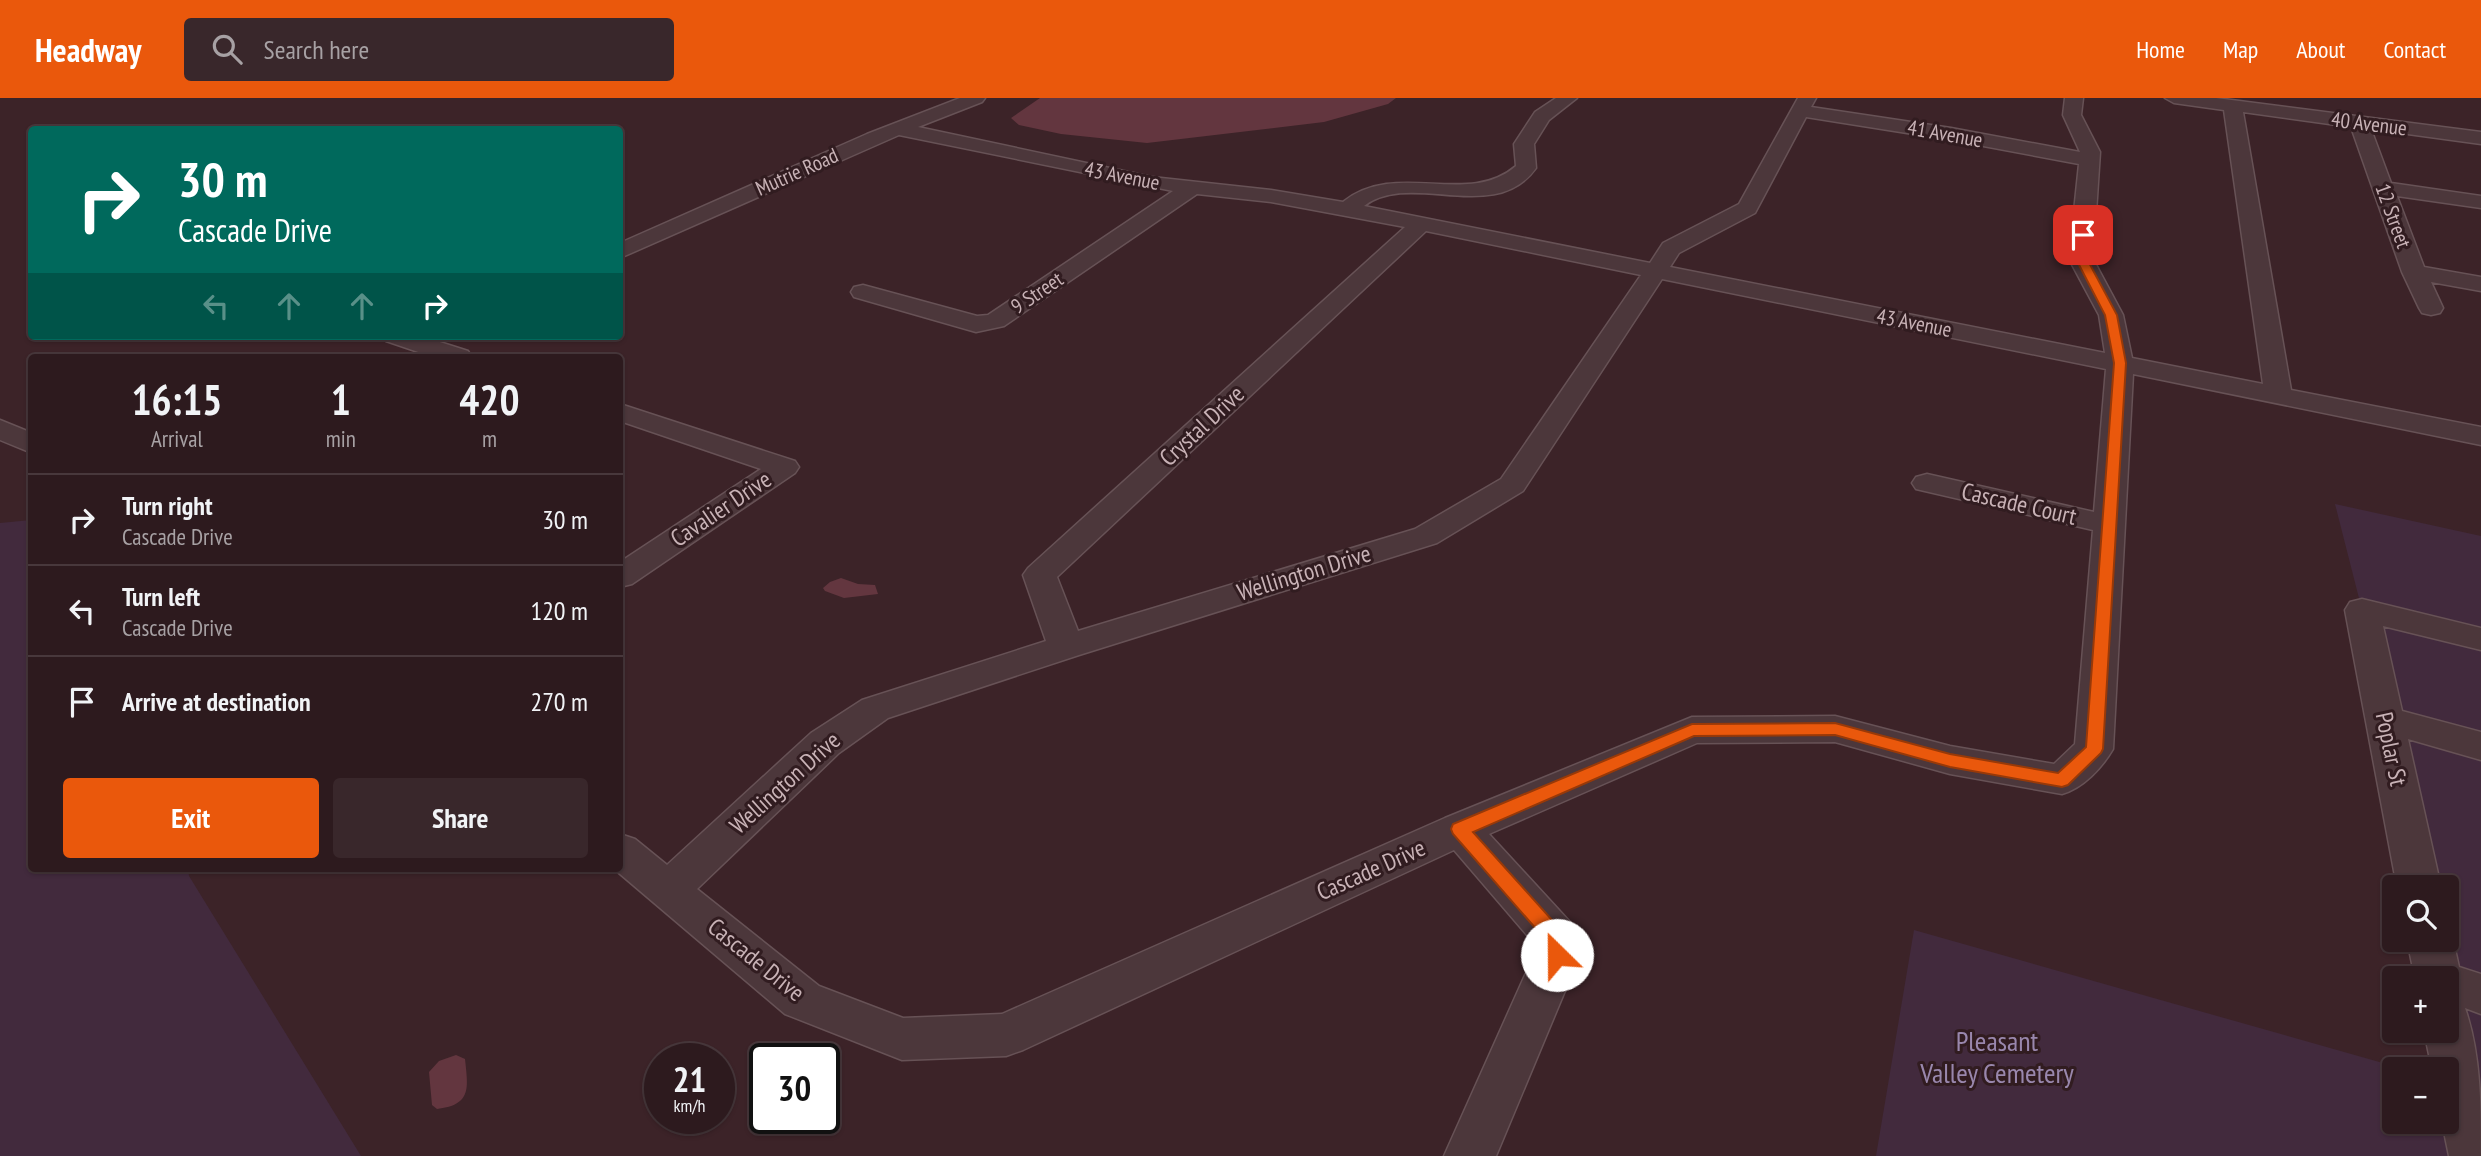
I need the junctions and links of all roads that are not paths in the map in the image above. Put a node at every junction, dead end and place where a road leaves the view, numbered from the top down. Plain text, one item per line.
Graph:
1 (976, 98) edge
2 (1568, 98) edge
3 (2074, 98) edge
4 (2174, 98) edge
5 (1803, 105) edge
6 (2233, 106) junction
7 (2358, 122) junction
8 (899, 129) junction
9 (2481, 138) edge
10 (2090, 160) junction
11 (1192, 188) junction
12 (2383, 188) junction
13 (2481, 202) edge
14 (1346, 209) junction
15 (1420, 225) junction
16 (623, 250) edge
17 (1653, 272) junction
18 (2414, 272) junction
19 (2481, 284) edge
20 (863, 292) dead end
21 (2431, 308) dead end
22 (413, 340) edge
23 (420, 340) edge
24 (392, 354) edge
25 (451, 354) edge
26 (2120, 363) junction
27 (2278, 395) junction
28 (623, 413) edge
29 (0, 429) edge
30 (2481, 436) edge
31 (28, 442) edge
32 (1927, 483) dead end
33 (2111, 525) junction
34 (623, 575) edge
35 (2481, 639) edge
36 (1066, 647) junction
37 (2385, 720) junction
38 (2481, 746) edge
39 (1460, 829) junction
40 (623, 852) edge
41 (2417, 875) edge
42 (668, 890) junction
43 (2459, 987) edge
44 (2481, 994) edge
45 (2451, 1043) edge
46 (1470, 1156) edge
47 (2475, 1156) edge

1 - 8 street, Mutrie Road
2 - 14 street
3 - 10 street, Cascade Drive
4 - 6 street, 40 Avenue
5 - 10 street, 41 Avenue
5 - 17 street, Wellington Drive
6 - 7 street, 40 Avenue
6 - 27 street
7 - 9 street, 40 Avenue
7 - 12 street, 12 Street
8 - 11 street, 43 Avenue
8 - 16 street, Mutrie Road
10 - 26 street, Cascade Drive
11 - 14 street, 43 Avenue
11 - 20 street, 9 Street
12 - 13 street
12 - 18 street, 12 Street
14 - 15 street, 43 Avenue
15 - 17 street, 43 Avenue
15 - 36 street, Crystal Drive
17 - 26 street, 43 Avenue
17 - 36 street, Wellington Drive
18 - 19 street
18 - 21 street, 12 Street
22 - 24 street
23 - 25 street
26 - 27 street, 43 Avenue
26 - 33 street, Cascade Drive
27 - 30 street, 43 Avenue
28 - 34 street, Cavalier Drive
29 - 31 street
32 - 33 street, Cascade Court
33 - 39 street, Cascade Drive
35 - 37 street, Poplar St
36 - 42 street, Wellington Drive
37 - 38 street
37 - 41 street, Poplar St
39 - 42 street, Cascade Drive
39 - 46 street
40 - 42 street, Cascade Drive
43 - 44 street
45 - 47 street

